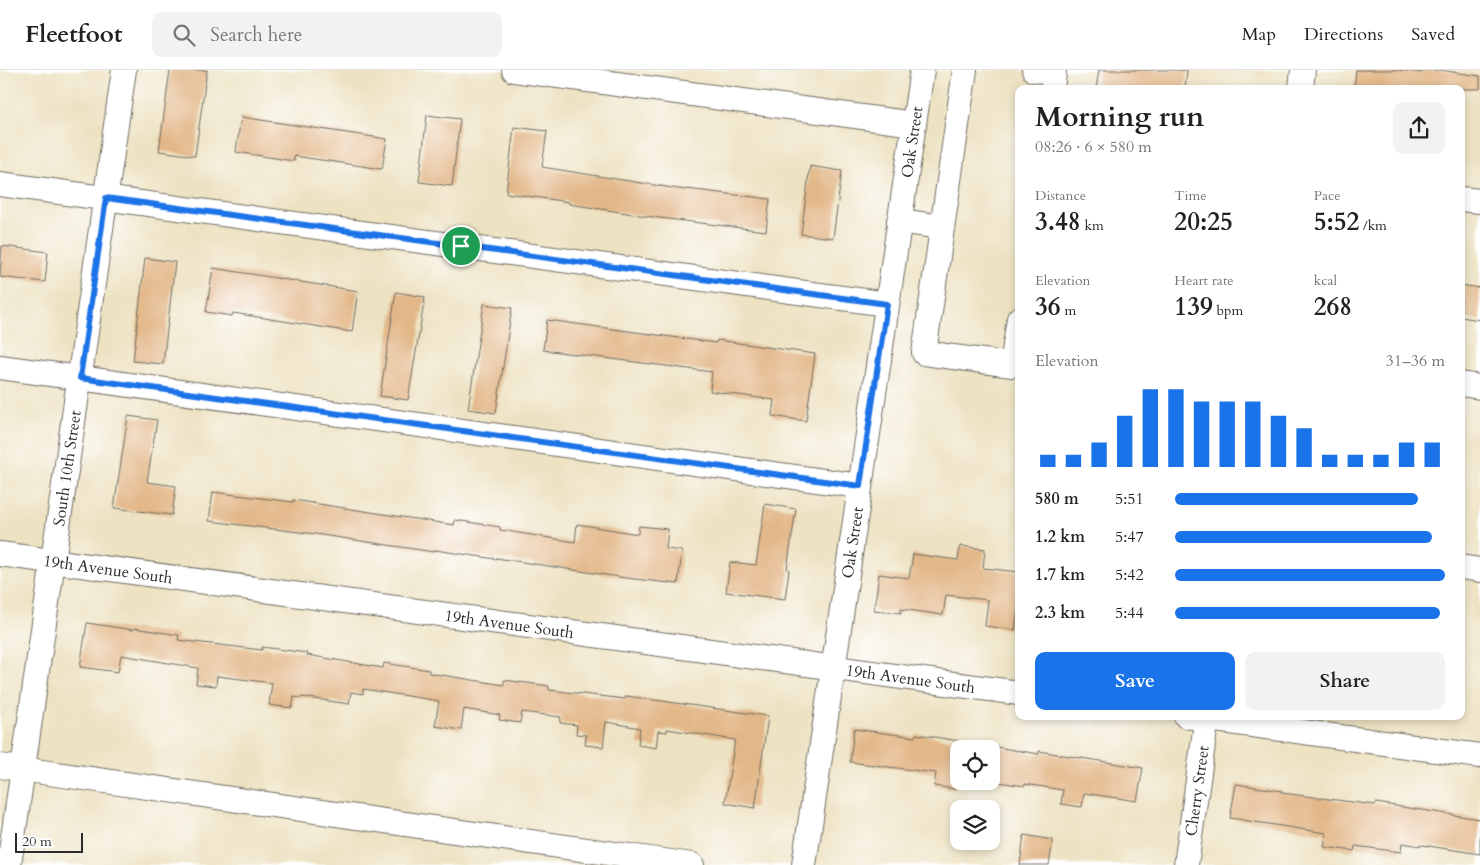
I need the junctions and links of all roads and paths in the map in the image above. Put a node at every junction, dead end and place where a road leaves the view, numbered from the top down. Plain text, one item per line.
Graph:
1 (124, 70) edge
2 (514, 70) edge
3 (922, 70) edge
4 (965, 70) edge
5 (1034, 70) edge
6 (1304, 70) edge
7 (1052, 85) edge
8 (1302, 85) edge
9 (914, 124) junction
10 (0, 184) edge
11 (106, 198) junction
12 (1465, 199) edge
13 (1480, 201) edge
14 (899, 221) junction
15 (942, 227) junction
16 (887, 304) junction
17 (1015, 345) edge
18 (0, 367) edge
19 (80, 378) junction
20 (1465, 385) edge
21 (1480, 387) edge
22 (860, 486) junction
23 (0, 554) edge
24 (53, 561) junction
25 (1465, 568) edge
26 (1480, 570) edge
27 (833, 668) junction
28 (1015, 692) edge
29 (1200, 720) edge
30 (1222, 720) edge
31 (1480, 756) edge
32 (11, 767) edge
33 (9, 865) edge
34 (692, 865) edge
35 (804, 865) edge
36 (1186, 865) edge

1 - 11 street, South 10th Street
2 - 9 street
3 - 9 street, Oak Street
4 - 15 street
5 - 7 street
6 - 8 street
9 - 14 street, Oak Street
10 - 11 street
11 - 16 street
11 - 19 street, South 10th Street
12 - 13 street
14 - 15 street
14 - 16 street, Oak Street
15 - 17 street
16 - 22 street, Oak Street
18 - 19 street
19 - 22 street
19 - 24 street, South 10th Street
20 - 21 street
22 - 27 street, Oak Street
23 - 24 street, 19th Avenue South
24 - 27 street, 19th Avenue South
24 - 32 street, South 10th Street
25 - 26 street
27 - 28 street, 19th Avenue South
27 - 35 street, Oak Street
29 - 36 street, Cherry Street
30 - 31 street
32 - 33 street, South 10th Street
32 - 34 street

